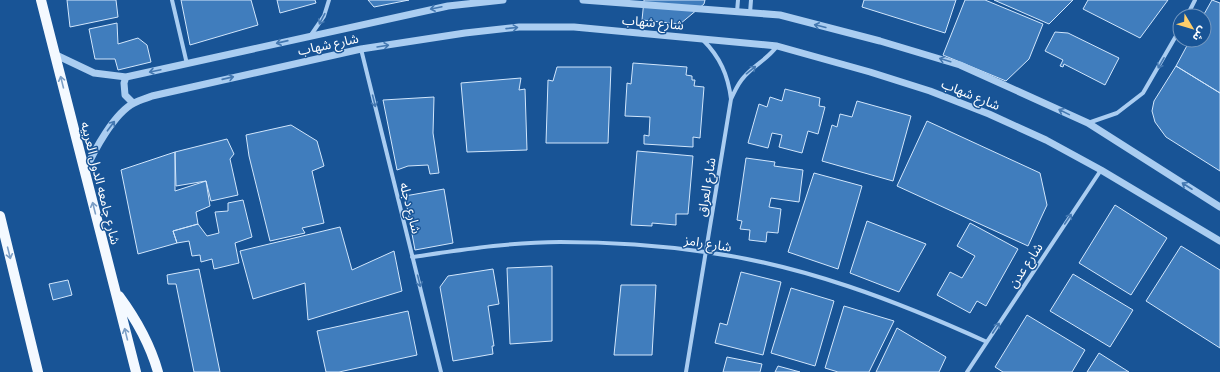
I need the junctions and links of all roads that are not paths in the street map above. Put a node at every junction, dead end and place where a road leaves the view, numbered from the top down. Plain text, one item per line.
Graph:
1 (41, 0) edge
2 (172, 0) edge
3 (329, 0) edge
4 (503, 0) edge
5 (583, 0) edge
6 (738, 0) edge
7 (751, 0) edge
8 (737, 12) junction
9 (750, 13) junction
10 (311, 35) junction
11 (701, 38) junction
12 (1172, 42) edge
13 (777, 46) junction
14 (361, 49) junction
15 (54, 54) junction
16 (187, 65) junction
17 (126, 77) junction
18 (731, 99) junction
19 (133, 103) junction
20 (1088, 123) junction
21 (1101, 170) junction
22 (85, 171) junction
23 (1220, 207) edge
24 (0, 216) edge
25 (1220, 241) edge
26 (706, 252) junction
27 (412, 256) junction
28 (115, 290) junction
29 (987, 342) junction
30 (38, 372) edge
31 (136, 372) edge
32 (158, 372) edge
33 (441, 372) edge
34 (686, 372) edge
35 (967, 372) edge

1 - 15 main road, شارع جامعه الدول العربيه
2 - 16 street
3 -> 10 street
4 -> 10 street, شارع شهاب
5 - 8 street, شارع شهاب
6 - 8 street
7 - 9 street
8 - 9 street, شارع شهاب
20 -> 9 street, شارع شهاب
10 -> 16 street, شارع شهاب
11 - 13 street, شارع شهاب
14 -> 11 street, شارع شهاب
11 - 18 street, شارع العراق
12 -> 20 street
18 -> 13 street, شارع العراق
13 - 21 street, شارع شهاب
19 -> 14 street, شارع شهاب
14 -> 27 street, شارع دجله
15 - 17 street, شارع شهاب
22 -> 15 main road, شارع جامعه الدول العربيه
16 -> 17 street, شارع شهاب
17 - 19 street
18 - 26 street, شارع العراق
22 -> 19 street, شارع شهاب
23 -> 20 street, شارع شهاب
21 - 25 street, شارع شهاب
29 -> 21 street, شارع عدن
28 -> 22 main road, شارع جامعه الدول العربيه
24 -> 30 main road
26 - 27 street, شارع رامز
26 - 29 street, شارع رامز
26 - 34 street, شارع العراق
27 -> 33 street, شارع دجله
31 -> 28 main road, شارع جامعه الدول العربيه
28 - 32 main road
29 - 35 street, شارع عدن

